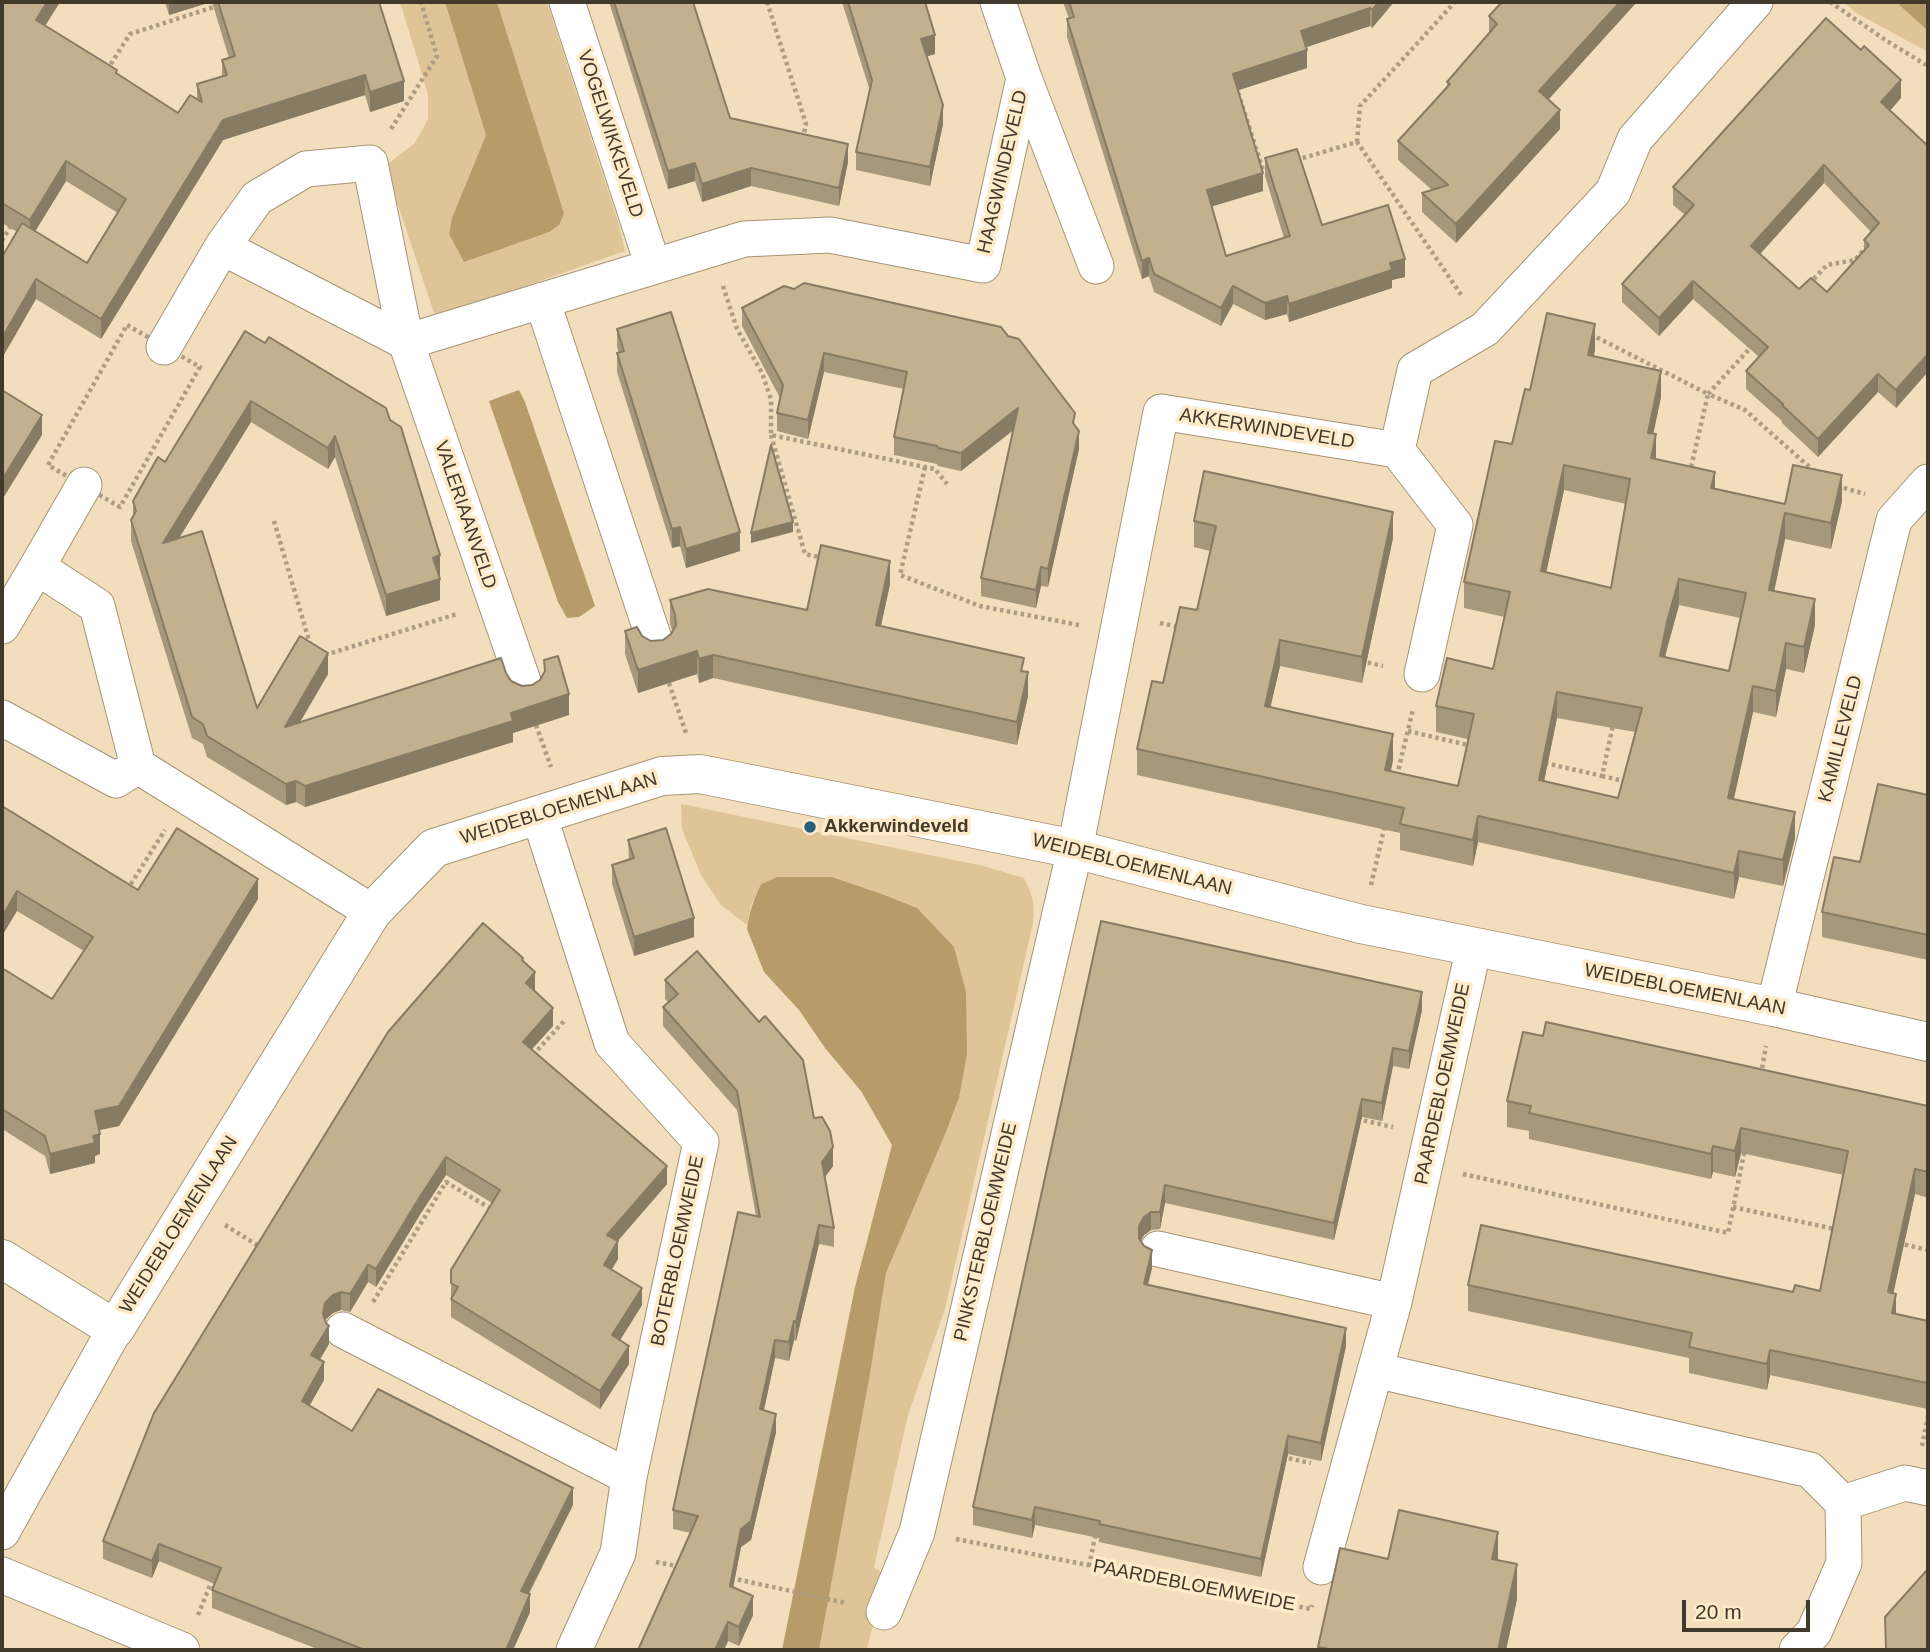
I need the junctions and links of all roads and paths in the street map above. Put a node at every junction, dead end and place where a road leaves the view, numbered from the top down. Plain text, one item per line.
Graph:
1 (229, 2) edge
2 (421, 2) edge
3 (568, 2) edge
4 (767, 2) edge
5 (998, 2) edge
6 (1455, 2) edge
7 (1755, 2) edge
8 (1830, 2) edge
9 (1928, 66) edge
10 (1024, 78) junction
11 (1234, 79) edge
12 (101, 80) edge
13 (1357, 142) junction
14 (800, 149) edge
15 (1290, 162) edge
16 (370, 163) junction
17 (1277, 166) edge
18 (16, 218) edge
19 (1873, 240) edge
20 (2, 241) edge
21 (222, 247) junction
22 (711, 248) junction
23 (1096, 265) dead end
24 (653, 266) junction
25 (1809, 285) edge
26 (542, 300) junction
27 (1485, 329) junction
28 (1583, 334) edge
29 (406, 342) junction
30 (1754, 344) edge
31 (164, 347) junction
32 (1708, 394) junction
33 (771, 435) junction
34 (1397, 450) junction
35 (925, 467) junction
36 (1817, 474) edge
37 (1928, 482) edge
38 (1827, 483) edge
39 (947, 484) dead end
40 (84, 485) junction
41 (1688, 485) edge
42 (1894, 520) junction
43 (274, 521) dead end
44 (832, 560) edge
45 (37, 567) junction
46 (495, 603) junction
47 (1119, 624) junction
48 (2, 626) edge
49 (1190, 630) edge
50 (656, 645) edge
51 (311, 646) edge
52 (315, 659) edge
53 (1358, 661) edge
54 (1422, 674) junction
55 (669, 683) edge
56 (525, 687) edge
57 (2, 718) edge
58 (1613, 725) edge
59 (1408, 731) junction
60 (1473, 746) edge
61 (1537, 761) edge
62 (138, 766) junction
63 (700, 774) junction
64 (1602, 776) junction
65 (1629, 782) edge
66 (1396, 783) edge
67 (186, 796) junction
68 (539, 815) junction
69 (1386, 821) edge
70 (1075, 849) junction
71 (127, 890) edge
72 (372, 912) junction
73 (1361, 924) junction
74 (1474, 947) junction
75 (600, 1003) junction
76 (1774, 1007) junction
77 (1928, 1042) edge
78 (531, 1058) edge
79 (1758, 1087) edge
80 (1747, 1140) edge
81 (1426, 1165) junction
82 (192, 1204) junction
83 (1733, 1207) junction
84 (504, 1217) edge
85 (1850, 1233) edge
86 (1889, 1241) edge
87 (263, 1249) edge
88 (1158, 1249) dead end
89 (1928, 1250) edge
90 (2, 1259) edge
91 (1394, 1302) junction
92 (115, 1329) junction
93 (348, 1333) joint
94 (1375, 1370) junction
95 (1281, 1457) edge
96 (1347, 1471) junction
97 (628, 1477) junction
98 (1928, 1488) edge
99 (1843, 1503) junction
100 (2, 1532) edge
101 (917, 1532) junction
102 (618, 1553) junction
103 (1321, 1567) joint
104 (692, 1570) edge
105 (215, 1574) edge
106 (2, 1576) edge
107 (719, 1576) edge
108 (841, 1602) dead end
109 (884, 1612) dead end
110 (188, 1638) edge
111 (574, 1650) edge
112 (1797, 1650) edge

1 - 12 path
2 - 16 path
3 - 24 street, VOGELWIKKEVELD
4 - 14 path
5 - 10 street, HAAGWINDEVELD
6 - 13 path
7 - 27 street
8 - 9 path
10 - 22 street, HAAGWINDEVELD
10 - 23 street, HAAGWINDEVELD
11 - 17 path
13 - 15 path
13 - 27 path
16 - 21 street
16 - 29 street, VALERIAANVELD
18 - 20 path
19 - 25 path
21 - 29 street
21 - 31 street
22 - 24 street, HAAGWINDEVELD
22 - 33 path
24 - 26 street
26 - 29 street
26 - 50 street
27 - 34 street
28 - 32 path
29 - 46 street, VALERIAANVELD
30 - 32 path
31 - 40 path
31 - 40 path
32 - 36 path
32 - 41 path
33 - 35 path
33 - 44 path
34 - 47 street, AKKERWINDEVELD
34 - 54 street
35 - 39 path
35 - 47 path
37 - 42 street, KAMILLEVELD
38 - 42 path
40 - 45 street
42 - 76 street, KAMILLEVELD
43 - 51 path
45 - 48 street
45 - 62 street
46 - 52 path
46 - 56 street, VALERIAANVELD
47 - 49 path
47 - 70 street, AKKERWINDEVELD
53 - 54 path
54 - 59 path
55 - 63 path
57 - 62 street
58 - 64 path
59 - 60 path
59 - 66 path
61 - 64 path
62 - 67 street
63 - 68 street, WEIDEBLOEMENLAAN
63 - 70 street, WEIDEBLOEMENLAAN
64 - 65 path
67 - 71 path
67 - 72 street
68 - 72 street, WEIDEBLOEMENLAAN
68 - 75 street, BOTERBLOEMWEIDE
69 - 73 path
70 - 73 street, WEIDEBLOEMENLAAN
70 - 101 street, PINKSTERBLOEMWEIDE
72 - 82 street, WEIDEBLOEMENLAAN
73 - 74 street, WEIDEBLOEMENLAAN
74 - 76 street, WEIDEBLOEMENLAAN
74 - 81 street, PAARDEBLOEMWEIDE
75 - 78 path
75 - 97 street, BOTERBLOEMWEIDE
76 - 77 street, WEIDEBLOEMENLAAN
76 - 79 path
80 - 83 path
81 - 83 path
81 - 91 street, PAARDEBLOEMWEIDE
82 - 87 path
82 - 92 street, WEIDEBLOEMENLAAN
83 - 85 path
84 - 93 path
86 - 89 path
88 - 91 street
90 - 92 street
91 - 94 street, PAARDEBLOEMWEIDE
92 - 100 street, WEIDEBLOEMENLAAN
93 - 97 street
94 - 96 street, PAARDEBLOEMWEIDE
94 - 99 street
95 - 96 path
96 - 103 street, PAARDEBLOEMWEIDE
97 - 102 street, BOTERBLOEMWEIDE
98 - 99 street
99 - 112 street
101 - 103 path, PAARDEBLOEMWEIDE
101 - 109 street, PINKSTERBLOEMWEIDE
102 - 104 path
102 - 111 street, BOTERBLOEMWEIDE
105 - 110 path
106 - 110 street
107 - 108 path

